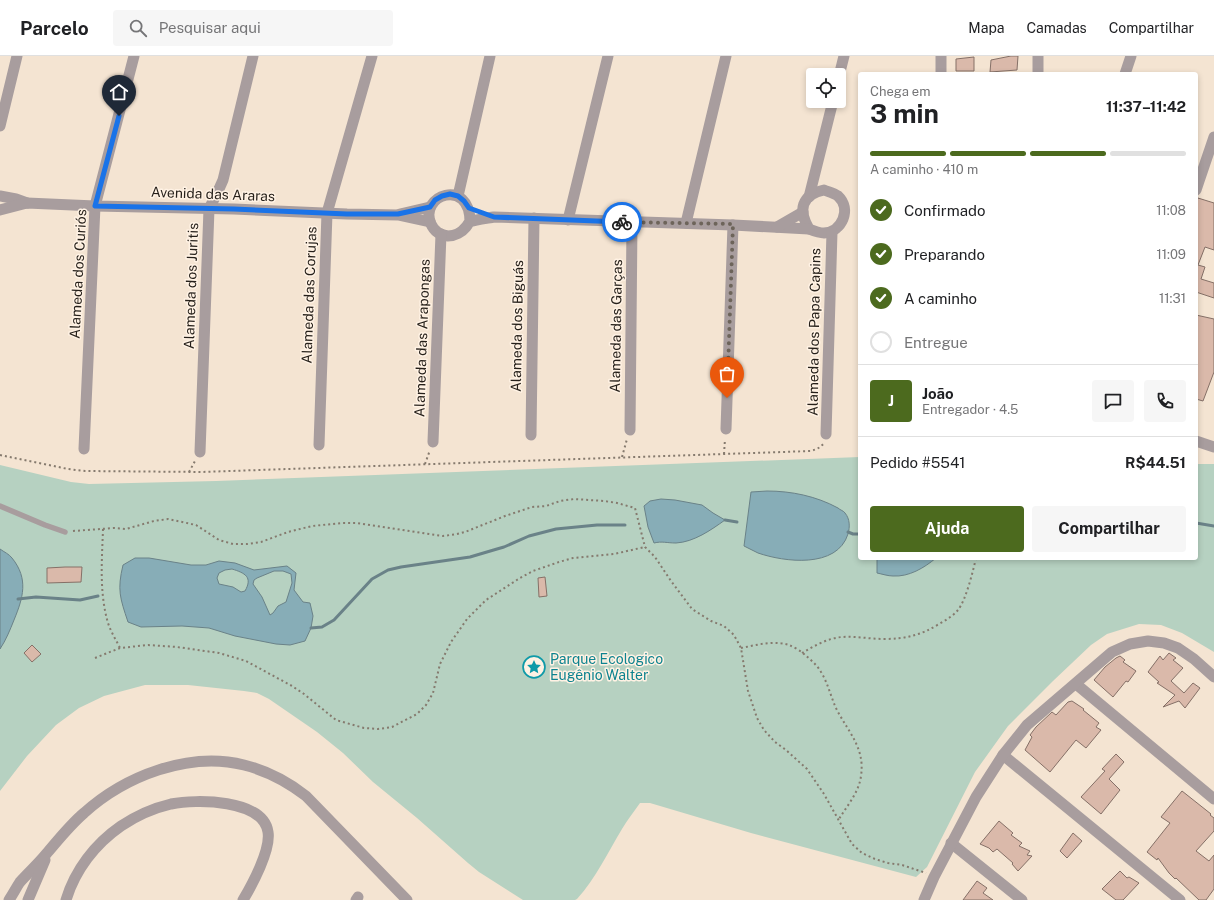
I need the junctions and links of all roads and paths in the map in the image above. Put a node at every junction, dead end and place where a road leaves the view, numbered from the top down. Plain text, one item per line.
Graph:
1 (17, 56) edge
2 (134, 56) edge
3 (253, 56) edge
4 (372, 56) edge
5 (490, 56) edge
6 (608, 56) edge
7 (726, 56) edge
8 (844, 56) edge
9 (941, 56) edge
10 (1038, 56) edge
11 (1131, 56) edge
12 (841, 68) edge
13 (941, 72) edge
14 (1038, 72) edge
15 (1126, 72) edge
16 (831, 108) edge
17 (0, 126) edge
18 (1214, 137) edge
19 (1198, 184) edge
20 (0, 196) edge
21 (458, 196) junction
22 (809, 197) junction
23 (26, 203) junction
24 (95, 206) junction
25 (430, 207) junction
26 (209, 208) junction
27 (469, 208) junction
28 (0, 210) edge
29 (802, 212) junction
30 (327, 213) junction
31 (398, 214) junction
32 (494, 217) junction
33 (534, 218) junction
34 (568, 220) junction
35 (430, 222) junction
36 (470, 222) junction
37 (632, 222) junction
38 (686, 223) junction
39 (733, 224) junction
40 (777, 227) junction
41 (809, 229) junction
42 (832, 232) junction
43 (442, 234) junction
44 (726, 429) joint
45 (630, 430) joint
46 (826, 434) joint
47 (531, 435) dead end
48 (1198, 441) edge
49 (433, 442) joint
50 (1213, 444) edge
51 (319, 445) dead end
52 (84, 449) dead end
53 (200, 452) dead end
54 (724, 454) junction
55 (0, 455) edge
56 (622, 457) junction
57 (425, 464) junction
58 (0, 506) edge
59 (103, 529) junction
60 (65, 532) joint
61 (645, 547) junction
62 (976, 560) edge
63 (120, 648) junction
64 (741, 648) junction
65 (802, 653) junction
66 (95, 658) dead end
67 (1214, 677) edge
68 (1076, 684) junction
69 (1003, 755) junction
70 (1214, 799) edge
71 (839, 819) junction
72 (951, 843) junction
73 (47, 854) junction
74 (934, 877) junction
75 (9, 900) edge
76 (28, 900) edge
77 (66, 900) edge
78 (243, 900) edge
79 (407, 900) edge
80 (924, 900) edge
81 (1022, 900) edge
82 (1180, 900) edge

1 - 17 street
2 - 24 street, Alameda dos Curiós
3 - 26 street, Alameda dos Juritis
4 - 30 street, Alameda das Corujas
5 - 21 street
6 - 34 street
7 - 38 street
8 - 12 street
9 - 13 street
10 - 14 street
11 - 15 street
16 - 22 street
18 - 19 street
20 - 23 street
21 - 25 street
21 - 27 street
22 - 29 street
22 - 42 street
23 - 24 street, Avenida das Araras
23 - 28 street
24 - 26 street, Avenida das Araras
24 - 52 street, Alameda dos Curiós
25 - 31 street
25 - 35 street
26 - 30 street, Avenida das Araras
26 - 53 street, Alameda dos Juritis
27 - 32 street
27 - 36 street
29 - 40 street
29 - 41 street
30 - 31 street, Avenida das Araras
30 - 51 street, Alameda das Corujas
31 - 35 street
32 - 33 street
32 - 36 street
33 - 34 street
33 - 47 street, Alameda dos Biguás
34 - 37 street
35 - 43 street
36 - 43 street
37 - 38 street
37 - 45 street, Alameda das Garças
38 - 39 street
39 - 40 street
39 - 44 street
40 - 41 street
41 - 42 street
42 - 46 street, Alameda dos Papa Capins
43 - 49 street, Alameda das Arapongas
44 - 54 path
45 - 56 path
46 - 54 path
48 - 50 street
49 - 57 path
54 - 56 path
55 - 57 path
56 - 57 path
58 - 60 lane
59 - 60 path
59 - 61 path
59 - 63 path
61 - 63 path
61 - 64 path
62 - 65 path
63 - 66 path
64 - 65 path
64 - 71 path
65 - 71 path
67 - 68 street
68 - 69 street
68 - 70 street
69 - 72 street
69 - 82 street
71 - 74 path
72 - 74 street
72 - 81 street
73 - 75 street
73 - 76 street
73 - 79 street
74 - 80 street
77 - 78 street

